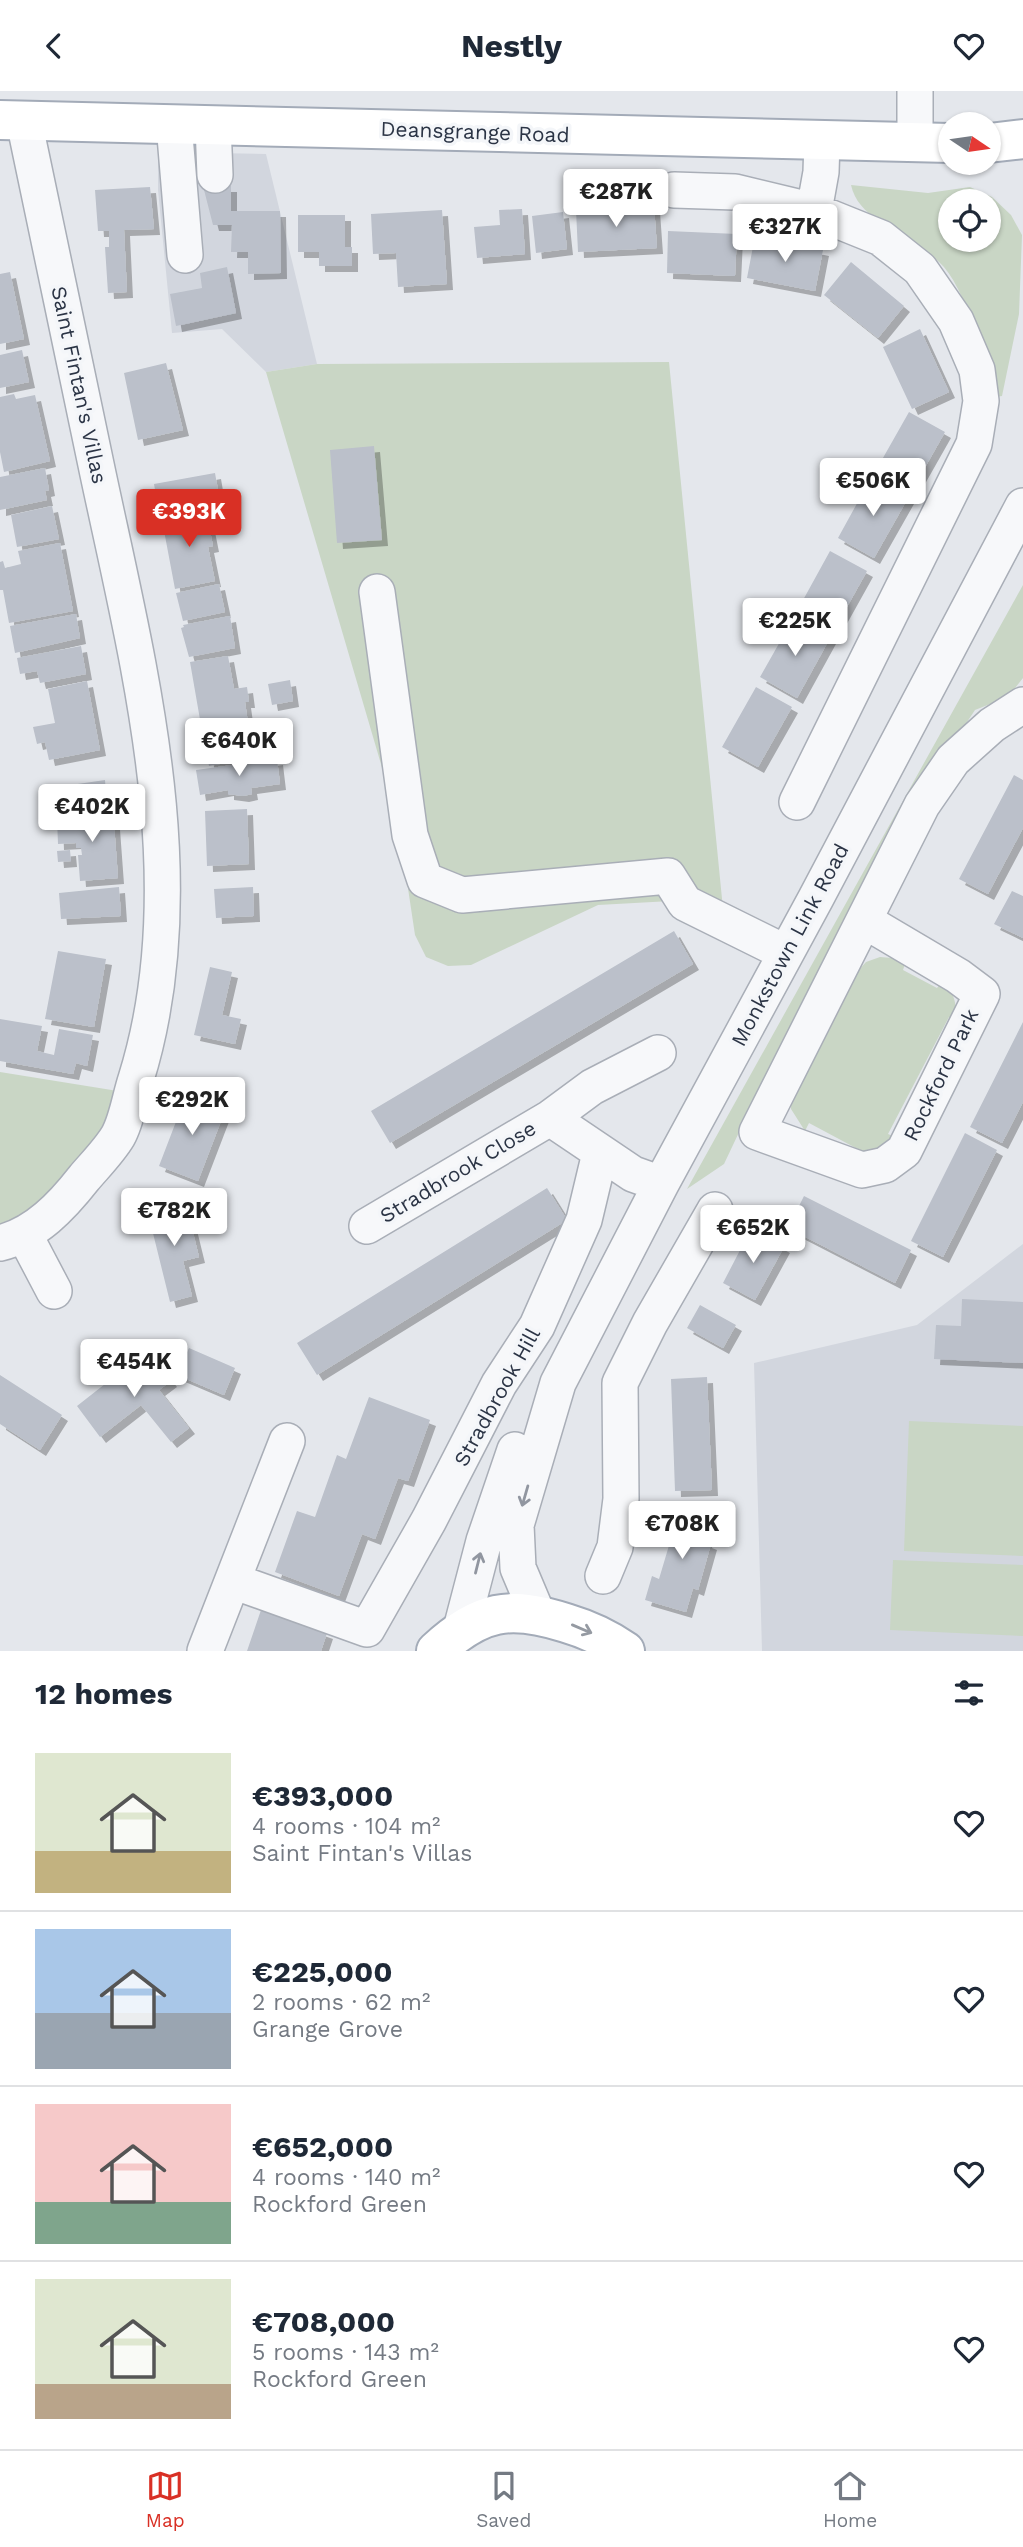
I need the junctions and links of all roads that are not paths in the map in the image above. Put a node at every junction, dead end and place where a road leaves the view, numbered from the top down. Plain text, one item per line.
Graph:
1 (915, 91) edge
2 (12, 121) edge
3 (174, 124) junction
4 (213, 125) junction
5 (1023, 139) edge
6 (822, 142) junction
7 (1001, 142) edge
8 (933, 143) edge
9 (215, 174) dead end
10 (674, 190) dead end
11 (814, 211) junction
12 (185, 255) dead end
13 (1023, 506) edge
14 (377, 592) dead end
15 (1023, 705) edge
16 (797, 802) dead end
17 (865, 921) junction
18 (786, 953) junction
19 (658, 1053) dead end
20 (550, 1118) junction
21 (600, 1153) junction
22 (661, 1184) junction
23 (715, 1210) dead end
24 (367, 1226) dead end
25 (12, 1238) edge
26 (54, 1291) dead end
27 (564, 1372) junction
28 (620, 1383) junction
29 (287, 1441) dead end
30 (603, 1576) dead end
31 (233, 1581) junction
32 (537, 1613) junction
33 (364, 1640) edge
34 (449, 1640) edge
35 (205, 1651) edge
36 (625, 1651) edge

1 - 8 street
2 - 3 main road, Deansgrange Road
2 - 25 street, Saint Fintan's Villas
3 - 4 main road, Deansgrange Road
3 - 12 street
4 - 6 main road, Deansgrange Road
4 - 9 street
5 - 7 main road
6 - 8 main road, Deansgrange Road
6 - 11 street
10 - 11 street
11 - 16 street
13 - 18 street, Monkstown Link Road
14 - 18 street
15 - 17 street, Rockford Park
17 - 17 street, Rockford Park
18 - 22 street, Monkstown Link Road
19 - 20 street, Stradbrook Close
20 - 21 street, Stradbrook Close
20 - 24 street, Stradbrook Close
21 - 22 street, Stradbrook Close
21 - 33 street, Stradbrook Hill
22 - 27 street, Monkstown Link Road
23 - 28 street
25 - 26 street, Saint Fintan's Villas
27 - 28 street
27 -> 32 street, Monkstown Link Road
34 -> 27 street, Monkstown Link Road
28 - 30 street
29 - 31 street
31 - 33 street, Stradbrook Hill
31 - 35 street
32 - 34 main road
32 -> 36 main road

